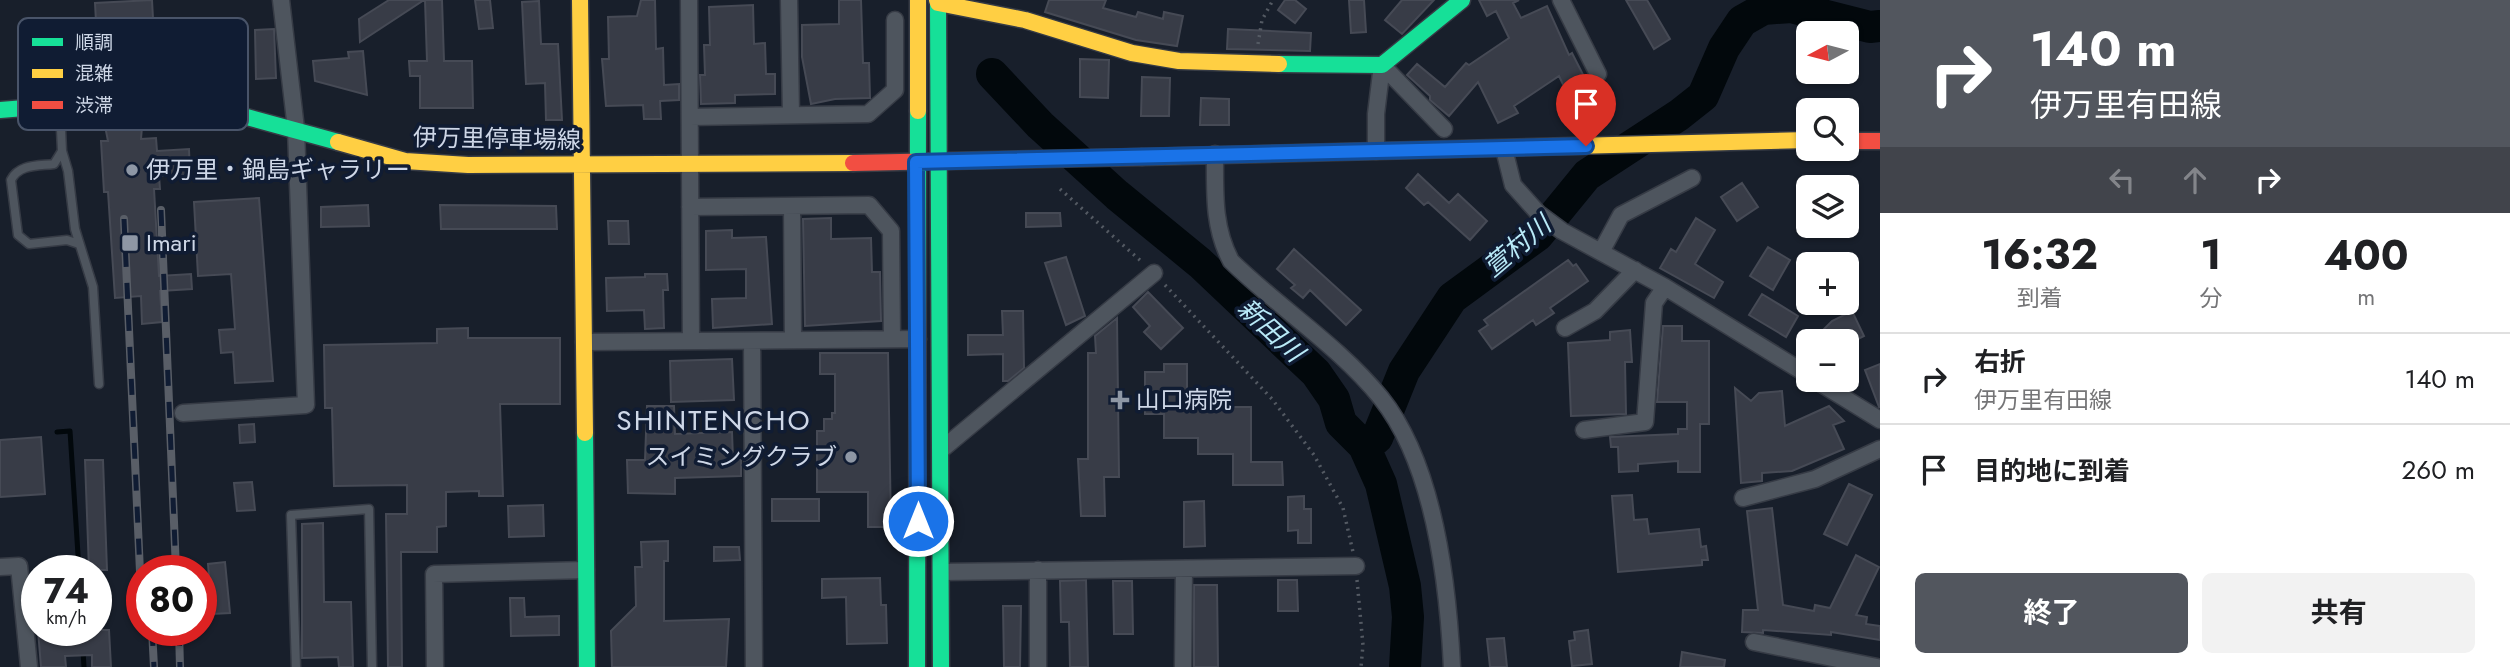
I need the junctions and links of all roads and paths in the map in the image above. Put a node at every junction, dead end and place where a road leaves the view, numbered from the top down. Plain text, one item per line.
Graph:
1 (281, 0) edge
2 (580, 0) edge
3 (689, 0) edge
4 (789, 0) edge
5 (918, 0) edge
6 (1273, 0) edge
7 (1462, 0) edge
8 (1561, 0) edge
9 (938, 1) edge
10 (895, 20) dead end
11 (1255, 64) junction
12 (1382, 65) junction
13 (1598, 74) dead end
14 (18, 108) edge
15 (0, 110) edge
16 (791, 114) junction
17 (248, 117) edge
18 (690, 117) junction
19 (296, 129) junction
20 (61, 130) edge
21 (1444, 130) dead end
22 (1796, 139) edge
23 (1859, 141) edge
24 (1880, 141) edge
25 (1504, 149) junction
26 (62, 151) junction
27 (1376, 151) junction
28 (1216, 154) junction
29 (916, 162) junction
30 (939, 162) junction
31 (690, 163) junction
32 (54, 164) junction
33 (582, 164) junction
34 (68, 171) junction
35 (1692, 178) dead end
36 (1060, 189) dead end
37 (792, 206) junction
38 (690, 208) junction
39 (75, 229) junction
40 (68, 240) junction
41 (79, 244) junction
42 (1601, 252) junction
43 (1635, 270) junction
44 (1154, 273) junction
45 (1665, 287) junction
46 (1565, 328) dead end
47 (892, 339) junction
48 (918, 339) junction
49 (793, 340) junction
50 (691, 341) junction
51 (752, 341) junction
52 (584, 342) junction
53 (1796, 368) edge
54 (99, 384) dead end
55 (1834, 392) edge
56 (183, 413) dead end
57 (1880, 420) edge
58 (1584, 430) dead end
59 (1880, 449) edge
60 (940, 451) junction
61 (918, 469) junction
62 (1743, 498) dead end
63 (1356, 566) junction
64 (0, 567) edge
65 (1184, 569) junction
66 (586, 570) junction
67 (1038, 570) junction
68 (941, 572) junction
69 (1754, 642) dead end
70 (1828, 662) edge
71 (29, 667) edge
72 (296, 667) edge
73 (372, 667) edge
74 (435, 667) edge
75 (587, 667) edge
76 (754, 667) edge
77 (917, 667) edge
78 (941, 667) edge
79 (1038, 667) edge
80 (1183, 667) edge
81 (1362, 667) edge
82 (1452, 667) edge
83 (1877, 667) edge

1 - 19 street
2 - 33 main road
3 - 18 street
4 - 16 street
5 - 29 main road
6 - 11 path
7 - 12 main road
8 - 13 street
9 - 11 main road
9 - 30 main road
10 - 16 street
11 - 12 main road
12 - 21 street
12 - 27 street
14 - 15 main road, 伊万里停車場線
16 - 18 street
17 - 19 main road, 伊万里停車場線
18 - 31 street
19 - 33 main road, 伊万里停車場線
19 - 56 street
20 - 26 lane
22 - 25 main road, 伊万里停車場線
23 - 24 main road
25 - 27 main road, 伊万里停車場線
25 - 42 street
26 - 32 lane
26 - 34 lane
27 - 28 main road, 伊万里停車場線
28 - 30 main road, 伊万里停車場線
28 - 82 street
29 - 30 main road, 伊万里停車場線
29 - 31 main road, 伊万里停車場線
29 - 48 main road
30 - 60 main road
31 - 33 main road, 伊万里停車場線
31 - 38 street
32 - 34 lane
32 - 40 lane
33 - 52 main road
34 - 39 lane
35 - 42 street
36 - 44 path
37 - 38 street
37 - 47 street
37 - 49 street
38 - 50 street
39 - 40 lane
39 - 41 lane
40 - 41 lane
41 - 54 lane
42 - 43 street
43 - 45 street
43 - 46 street
44 - 60 street
44 - 63 path
45 - 53 street
45 - 58 street
47 - 48 street
47 - 49 street
48 - 61 main road
49 - 51 street
50 - 51 street
50 - 52 street
51 - 76 street
52 - 66 main road
55 - 57 street
59 - 62 street
60 - 61 street
60 - 68 main road
61 - 77 main road
63 - 65 street
63 - 81 path
64 - 71 street
65 - 67 street
65 - 80 street
66 - 74 street
66 - 75 main road
67 - 68 street
67 - 79 street
68 - 78 main road
69 - 70 street
70 - 83 street
72 - 73 lane

